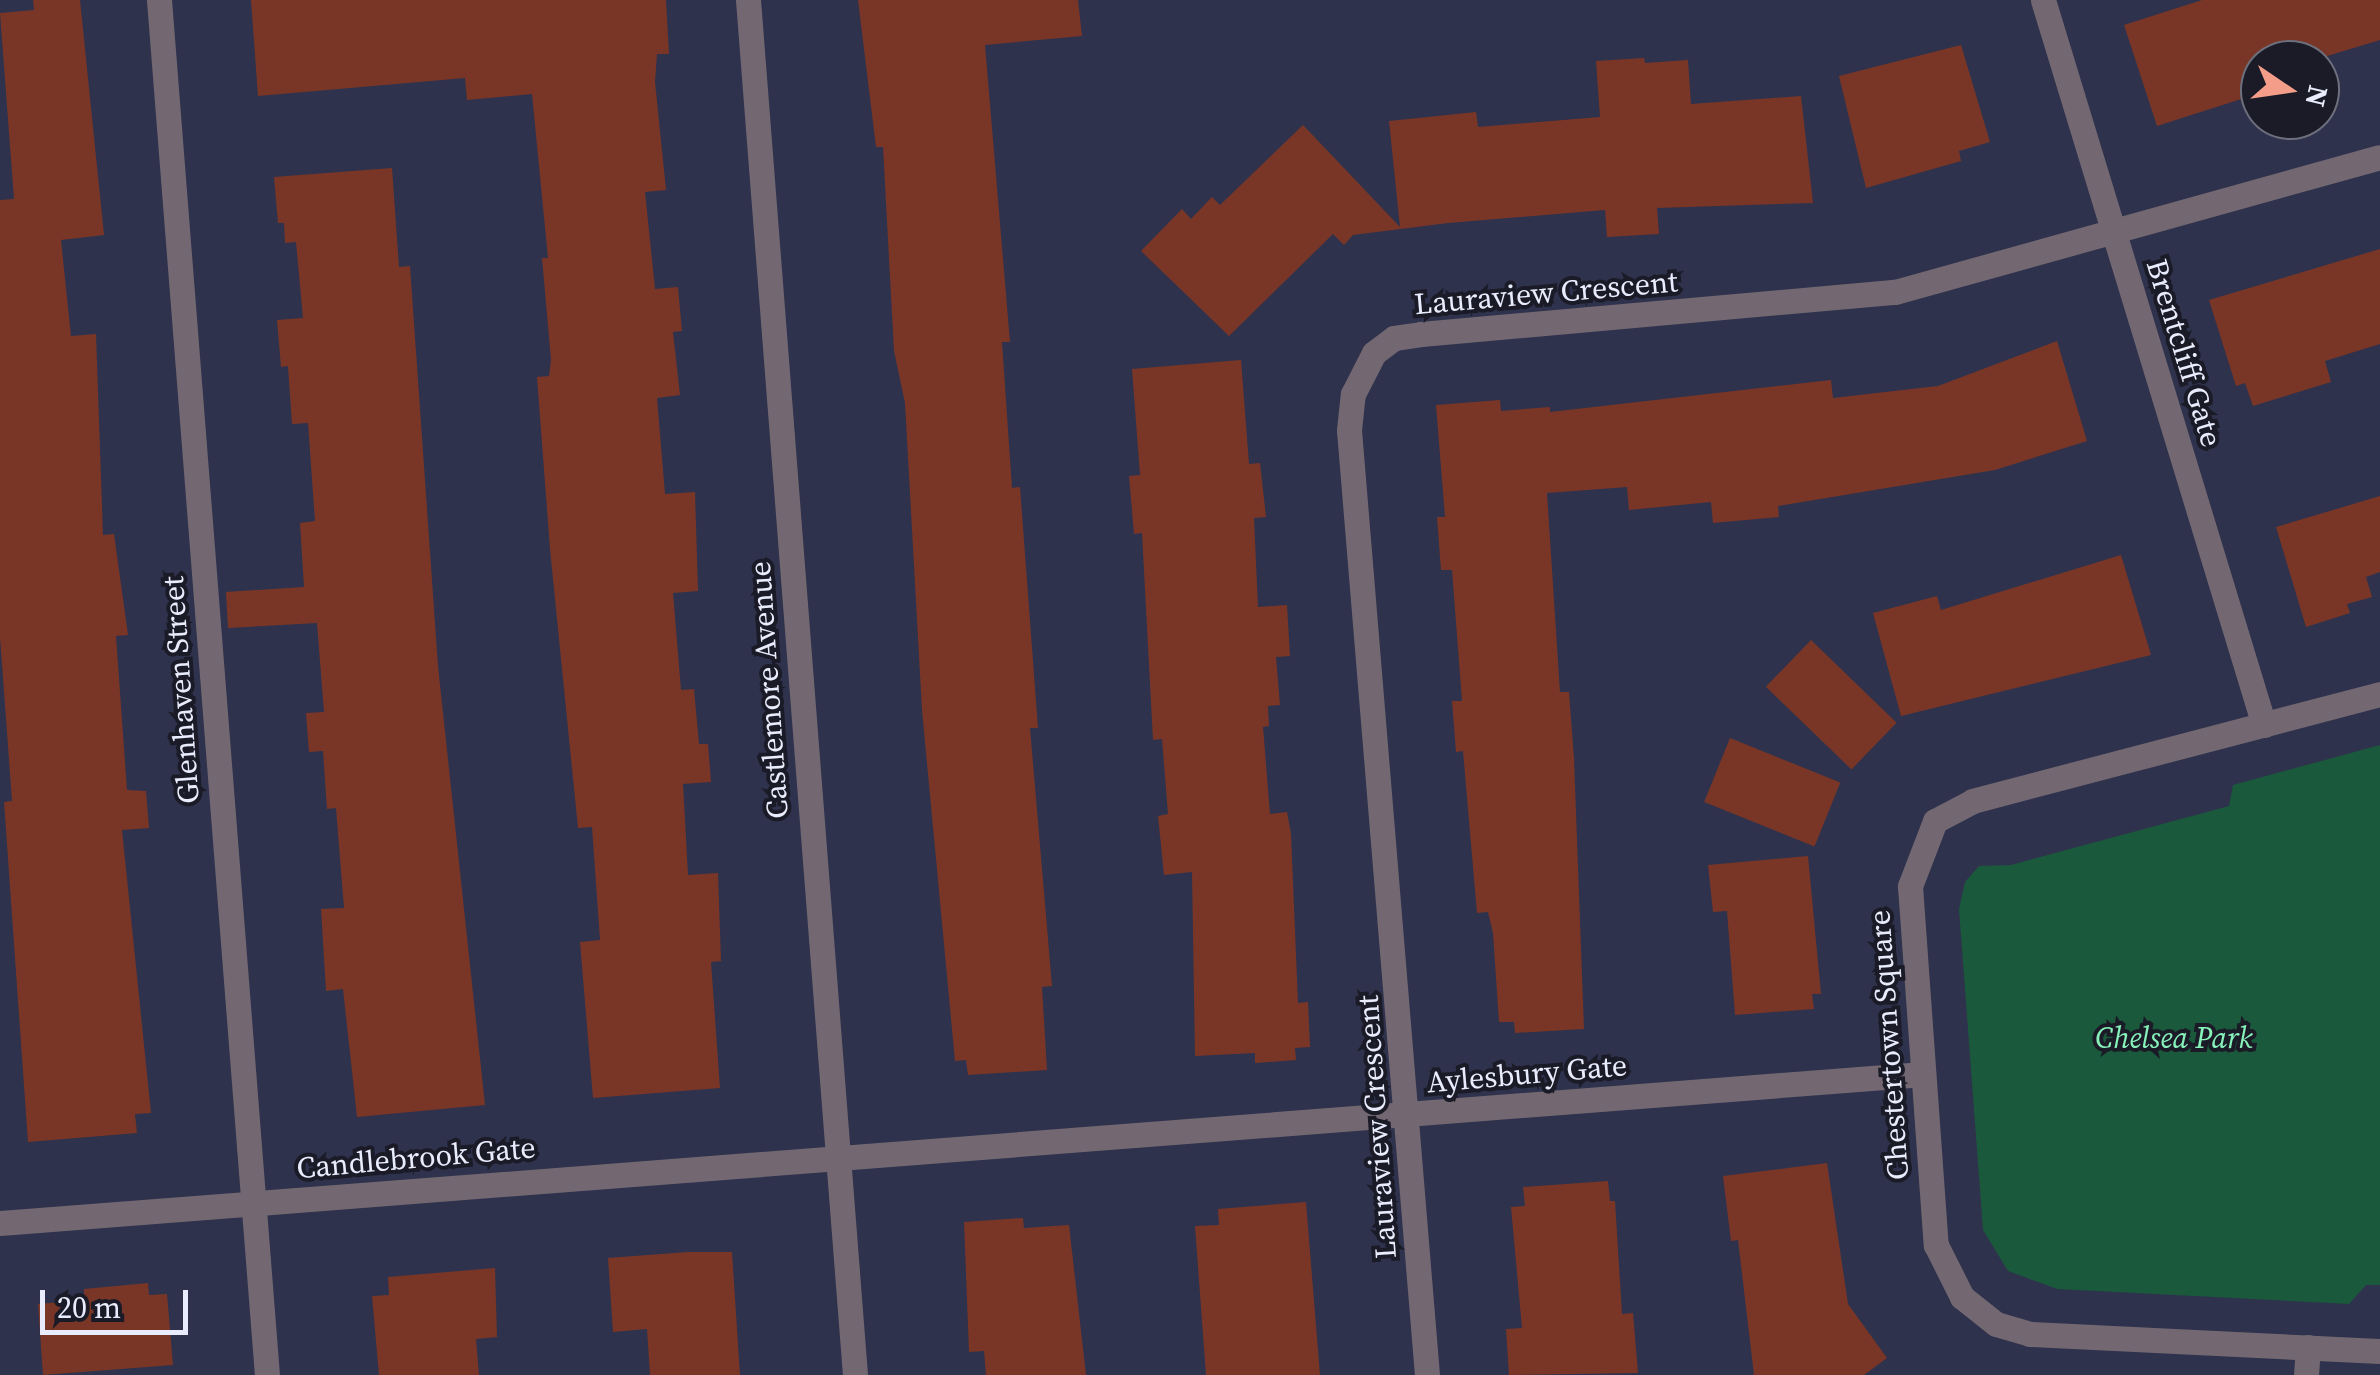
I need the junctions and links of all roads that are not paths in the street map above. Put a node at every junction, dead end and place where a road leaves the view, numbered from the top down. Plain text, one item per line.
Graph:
1 (159, 0) edge
2 (748, 0) edge
3 (2043, 0) edge
4 (2380, 156) edge
5 (2112, 229) junction
6 (2380, 694) edge
7 (2264, 724) junction
8 (1924, 1074) junction
9 (1409, 1116) junction
10 (837, 1156) junction
11 (252, 1204) junction
12 (0, 1223) edge
13 (2308, 1348) junction
14 (2380, 1351) edge
15 (266, 1375) edge
16 (854, 1375) edge
17 (1427, 1375) edge
18 (2306, 1375) edge

1 - 11 street, Glenhaven Street
2 - 10 street, Castlemore Avenue
3 - 5 street, Brentcliff Gate
4 - 5 street, Lauraview Crescent
5 - 7 street, Brentcliff Gate
5 - 9 street, Lauraview Crescent
6 - 7 street, Chestertown Square
7 - 8 street, Chestertown Square
8 - 9 street, Aylesbury Gate
8 - 13 street, Chestertown Square
9 - 10 street, Aylesbury Gate
9 - 17 street, Lauraview Crescent
10 - 11 street, Candlebrook Gate
10 - 16 street, Castlemore Avenue
11 - 12 street, Candlebrook Gate
11 - 15 street, Glenhaven Street
13 - 14 street, Chestertown Square
13 - 18 street

